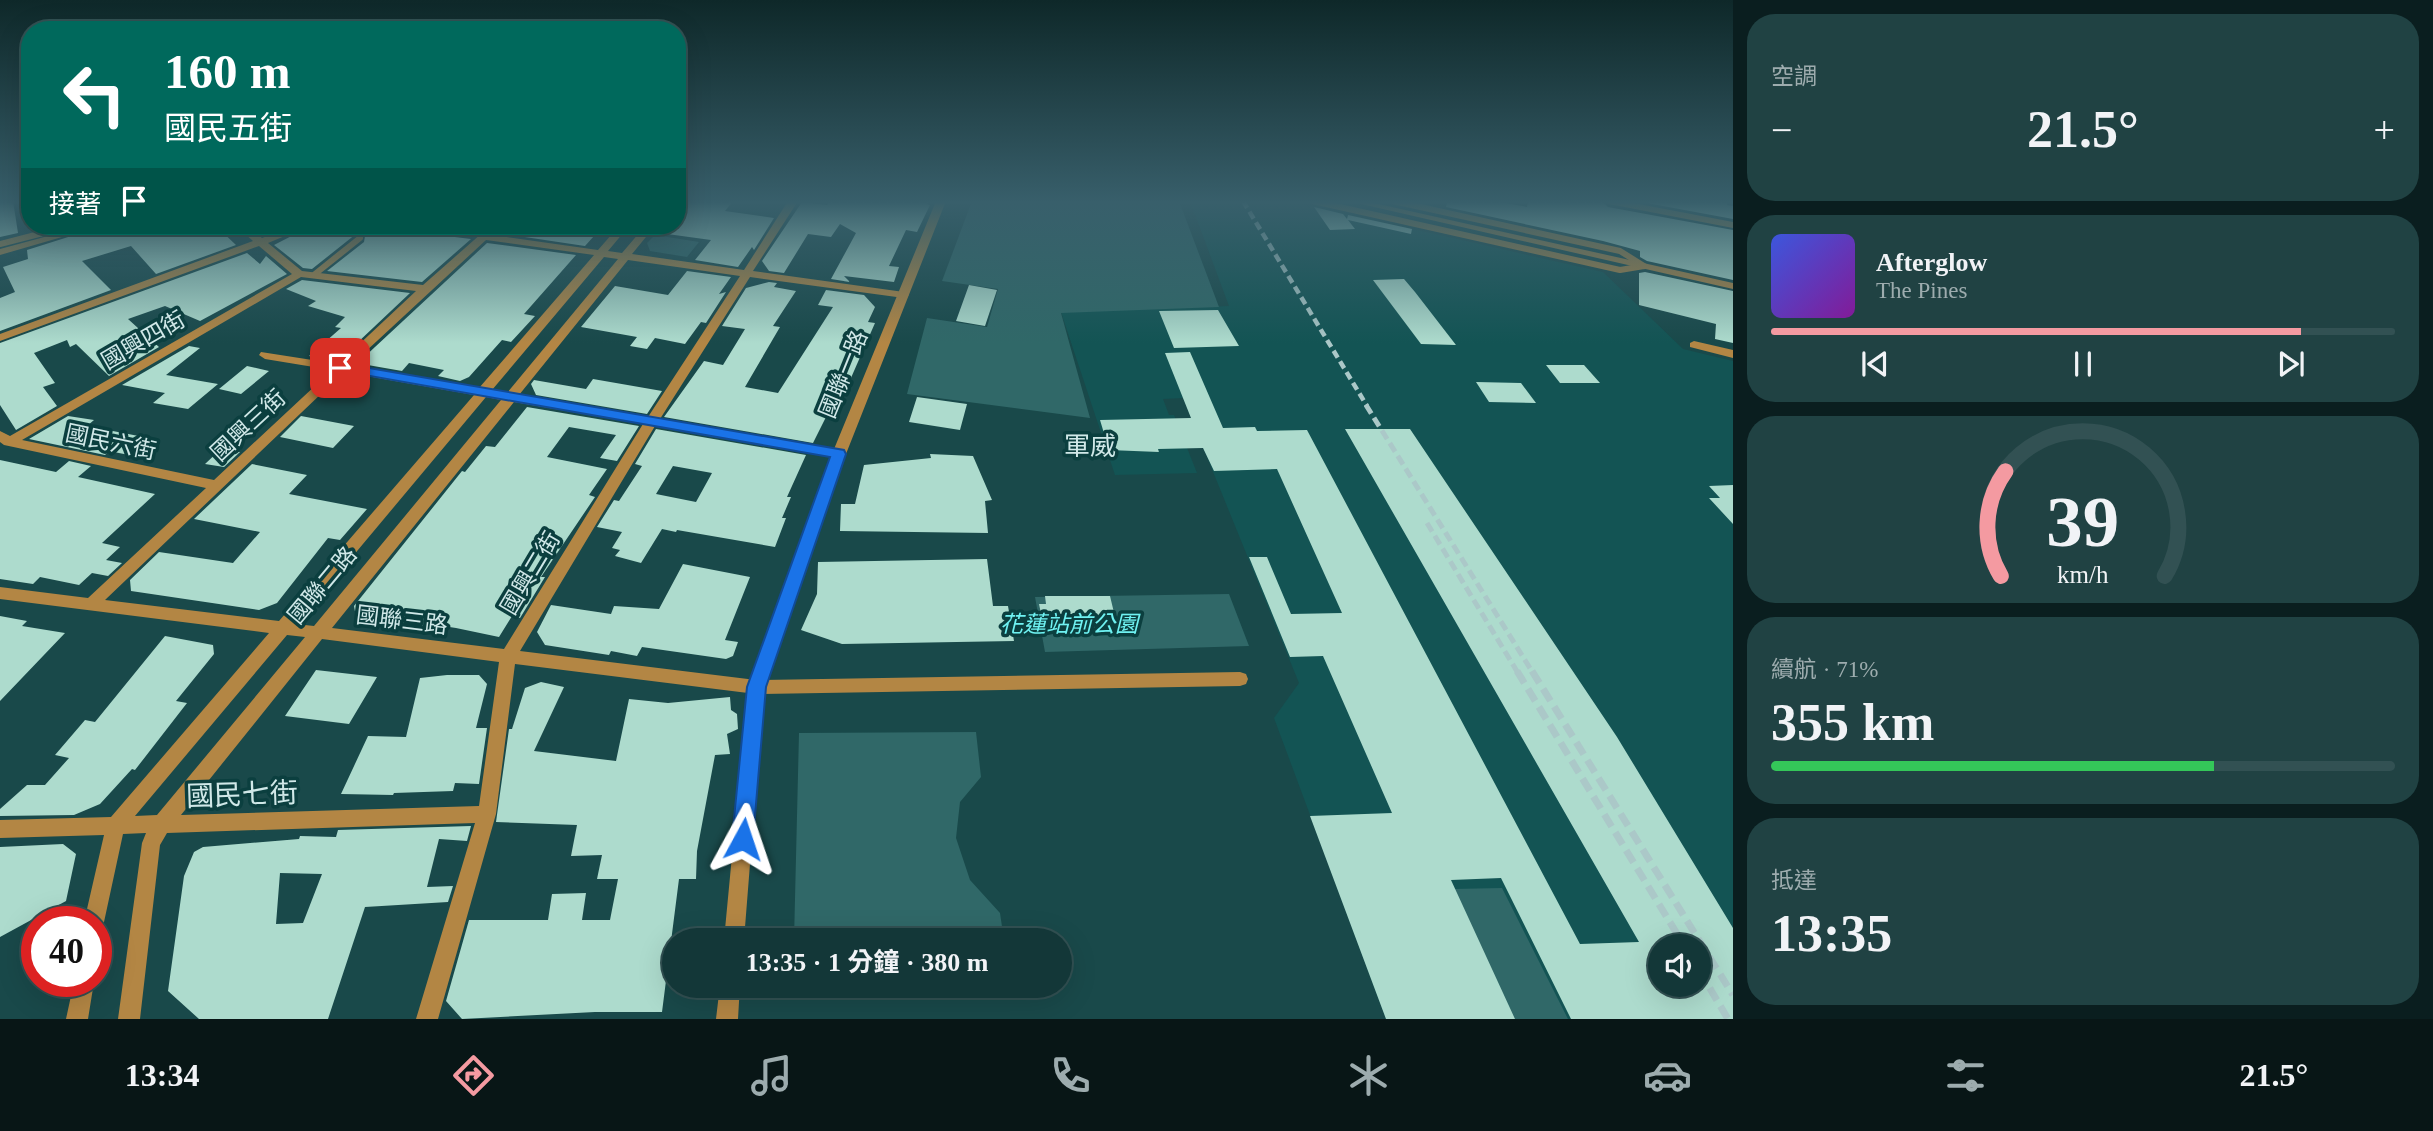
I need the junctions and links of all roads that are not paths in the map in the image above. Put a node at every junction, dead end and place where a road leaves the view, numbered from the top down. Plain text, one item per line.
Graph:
1 (242, 249) edge
2 (268, 249) edge
3 (347, 249) edge
4 (471, 249) edge
5 (568, 249) edge
6 (605, 249) edge
7 (632, 249) edge
8 (762, 249) edge
9 (922, 249) edge
10 (1525, 249) edge
11 (1566, 249) edge
12 (1609, 249) edge
13 (601, 253) junction
14 (625, 257) junction
15 (1644, 266) junction
16 (746, 273) junction
17 (299, 274) junction
18 (315, 274) junction
19 (1733, 286) edge
20 (425, 289) junction
21 (904, 295) junction
22 (0, 338) edge
23 (1694, 345) dead end
24 (1733, 354) edge
25 (265, 355) dead end
26 (340, 368) junction
27 (485, 392) junction
28 (513, 397) junction
29 (652, 421) junction
30 (4, 439) edge
31 (839, 454) junction
32 (215, 485) junction
33 (0, 593) edge
34 (93, 602) junction
35 (281, 630) junction
36 (317, 632) junction
37 (508, 656) junction
38 (1240, 679) dead end
39 (756, 687) junction
40 (487, 814) junction
41 (162, 824) junction
42 (116, 825) junction
43 (0, 830) edge
44 (97, 906) edge
45 (735, 928) edge
46 (81, 997) edge
47 (729, 998) edge
48 (77, 1019) edge
49 (129, 1019) edge
50 (426, 1019) edge
51 (727, 1019) edge

1 - 22 street
2 - 17 street
3 - 18 lane
4 - 20 street, 國興三街
5 - 13 street
6 - 13 street, 國聯二路
7 - 14 street, 國聯二路
8 - 16 street, 國興二街
9 - 21 street, 國聯一路
10 - 15 lane
11 - 15 street
12 - 15 lane
13 - 14 street
13 - 27 street, 國聯二路
14 - 16 street
14 - 28 street, 國聯二路
15 - 19 street
16 - 21 street
16 - 29 street, 國興二街
17 - 18 street
17 - 30 street, 國興四街
18 - 20 street
20 - 26 street, 國興三街
21 - 31 street, 國聯一路
23 - 24 street
25 - 26 street
26 - 27 street
26 - 32 street, 國興三街
27 - 28 street
27 - 35 street, 國聯二路
28 - 29 street
28 - 36 street, 國聯二路
29 - 31 street
29 - 37 street, 國興二街
30 - 32 street, 國民六街
31 - 39 street, 國聯一路
32 - 34 street, 國興三街
33 - 34 street, 國聯三路
34 - 35 street, 國聯三路
35 - 36 street, 國聯三路
35 - 42 street, 國聯二路
36 - 37 street, 國聯三路
36 - 41 street, 國聯二路
37 - 39 street, 國聯三路
37 - 40 street, 國興二街
38 - 39 street
39 - 45 street, 國聯一路
40 - 41 street, 國民七街
40 - 50 street, 國興二街
41 - 42 street, 國民七街
41 - 49 street, 國聯二路
42 - 43 street, 國民七街
42 - 44 street, 國聯二路
46 - 48 street
47 - 51 street

